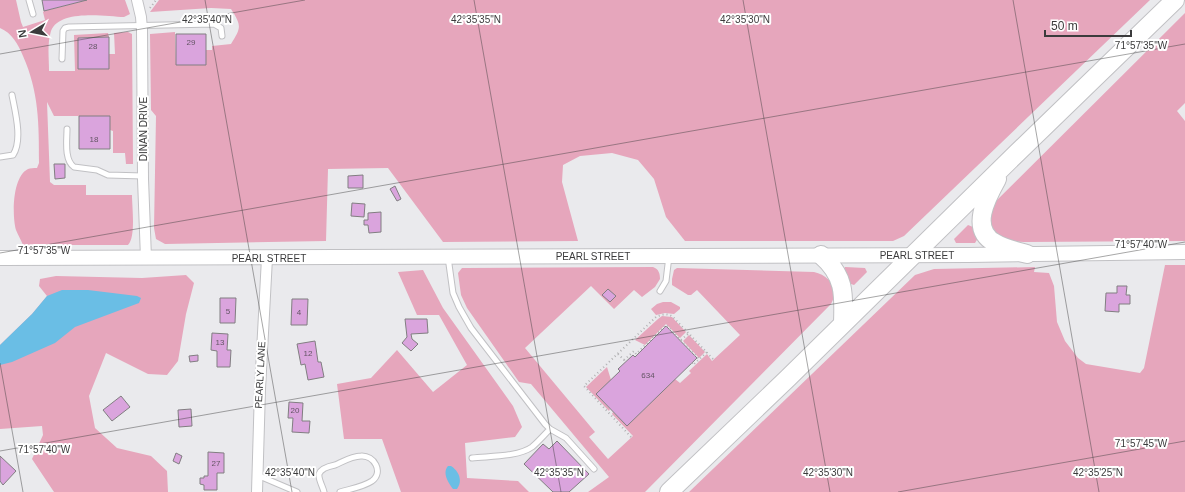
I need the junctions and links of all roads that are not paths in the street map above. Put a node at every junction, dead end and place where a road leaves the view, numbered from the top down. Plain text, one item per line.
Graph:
1 (29, 0) edge
2 (137, 0) edge
3 (1175, 0) edge
4 (33, 14) dead end
5 (142, 26) junction
6 (222, 36) dead end
7 (62, 59) dead end
8 (12, 95) dead end
9 (67, 129) dead end
10 (0, 157) edge
11 (1003, 167) junction
12 (143, 176) junction
13 (1185, 252) edge
14 (1027, 254) junction
15 (669, 255) junction
16 (821, 255) junction
17 (912, 255) junction
18 (448, 256) junction
19 (0, 258) edge
20 (146, 258) junction
21 (267, 258) junction
22 (660, 291) dead end
23 (843, 323) junction
24 (550, 429) junction
25 (472, 458) dead end
26 (594, 469) dead end
27 (257, 476) junction
28 (257, 492) edge
29 (297, 492) edge
30 (324, 492) edge
31 (340, 492) edge
32 (669, 492) edge

1 - 4 lane
2 - 5 street, DINAN DRIVE
3 - 11 highway
5 - 6 lane
5 - 7 lane
5 - 12 street, DINAN DRIVE
8 - 10 lane
9 - 12 lane
11 - 14 highway
11 - 17 highway
12 - 20 street, DINAN DRIVE
13 - 14 main road, PEARL STREET
14 - 17 main road, PEARL STREET
15 - 16 main road, PEARL STREET
15 - 18 main road, PEARL STREET
15 - 22 lane
16 - 17 main road, PEARL STREET
16 - 23 highway
17 - 23 highway
18 - 21 main road, PEARL STREET
18 - 24 lane
19 - 20 main road, PEARL STREET
20 - 21 main road, PEARL STREET
21 - 27 street, PEARLY LANE
23 - 32 highway
24 - 25 lane
24 - 26 lane
27 - 28 street, PEARLY LANE
27 - 29 lane
30 - 31 lane

